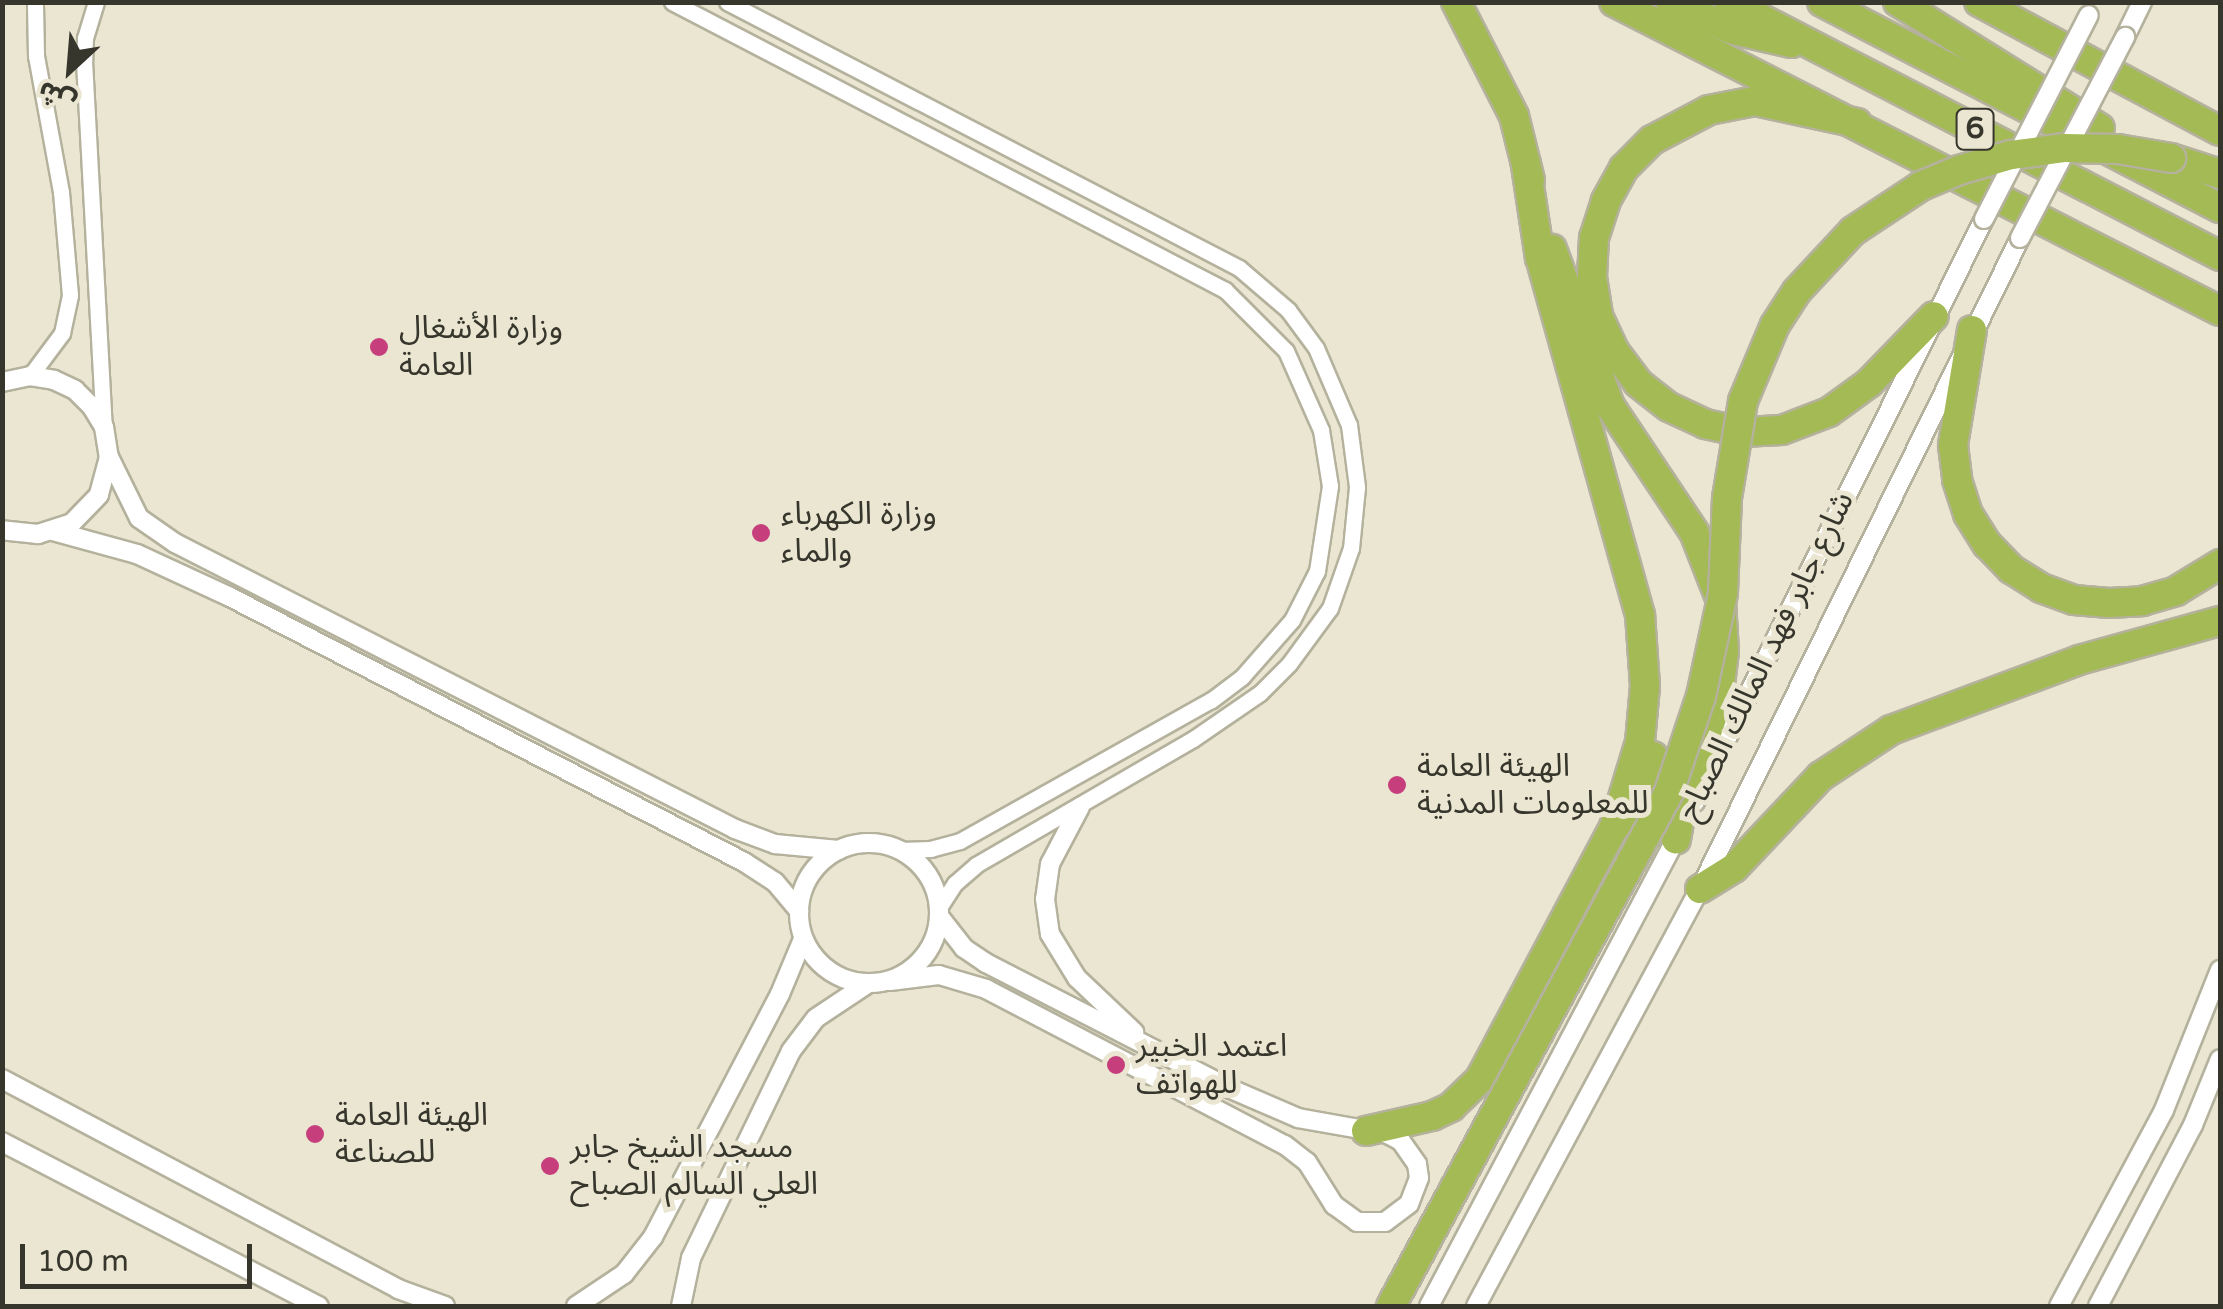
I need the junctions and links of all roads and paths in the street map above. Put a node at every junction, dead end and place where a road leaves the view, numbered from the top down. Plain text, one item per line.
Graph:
1 (36, 2) edge
2 (96, 2) edge
3 (672, 2) edge
4 (726, 2) edge
5 (1456, 2) edge
6 (1614, 2) edge
7 (1670, 2) edge
8 (1730, 2) edge
9 (1822, 2) edge
10 (1898, 2) edge
11 (1980, 2) edge
12 (2142, 2) edge
13 (2093, 9) edge
14 (1806, 42) junction
15 (1857, 123) junction
16 (2220, 131) edge
17 (1526, 165) junction
18 (2220, 174) edge
19 (2220, 206) edge
20 (1552, 249) junction
21 (2220, 256) edge
22 (2168, 285) junction
23 (2220, 312) edge
24 (1934, 316) junction
25 (2220, 326) edge
26 (1972, 330) junction
27 (30, 376) junction
28 (5, 380) edge
29 (104, 428) junction
30 (109, 457) junction
31 (2, 530) edge
32 (53, 532) junction
33 (2220, 564) edge
34 (2220, 604) edge
35 (2220, 621) edge
36 (2079, 660) junction
37 (1080, 807) junction
38 (1676, 839) junction
39 (839, 850) junction
40 (900, 850) junction
41 (1635, 858) junction
42 (1700, 889) junction
43 (798, 911) junction
44 (939, 912) junction
45 (804, 939) junction
46 (2220, 970) edge
47 (890, 981) junction
48 (868, 984) junction
49 (1145, 1043) junction
50 (2220, 1059) edge
51 (2, 1080) edge
52 (1366, 1131) junction
53 (2, 1142) edge
54 (320, 1306) edge
55 (444, 1306) edge
56 (576, 1306) edge
57 (681, 1306) edge
58 (1392, 1306) edge
59 (1429, 1306) edge
60 (1476, 1306) edge
61 (2059, 1306) edge
62 (2098, 1306) edge

1 - 27 street
2 - 29 street
3 - 40 street
4 - 37 street
5 - 17 highway
6 - 15 highway
7 - 14 highway
8 - 14 highway, 6
9 - 19 highway, 6
10 - 19 highway
11 - 16 highway
12 - 26 street, شارع جابر فهد المالك الصباح, bridge
13 - 24 street, شارع جابر فهد المالك الصباح, bridge
14 - 21 highway, 6
15 - 22 highway
15 - 24 highway
17 - 20 highway
17 - 52 highway
18 - 41 highway, bridge
20 - 38 highway
20 - 41 highway, bridge
22 - 23 highway
22 - 25 highway
24 - 38 street, شارع جابر فهد المالك الصباح
26 - 33 highway
26 - 42 street, شارع جابر فهد المالك الصباح
27 - 28 street
27 - 29 street
29 - 30 street
30 - 32 street
30 - 39 street
31 - 32 street
32 - 43 street
34 - 36 highway
35 - 36 highway
36 - 42 highway
37 - 44 street
37 - 49 street
38 - 59 street, شارع جابر فهد المالك الصباح
39 - 40 street
39 - 43 street
40 - 44 street
41 - 58 highway, bridge
42 - 60 street, شارع جابر فهد المالك الصباح
43 - 45 street
44 - 47 street
44 - 49 street
45 - 48 street
45 - 56 street
46 - 61 street
47 - 48 street
47 - 52 street
48 - 57 street
49 - 52 street
50 - 62 street
51 - 55 street
53 - 54 street

